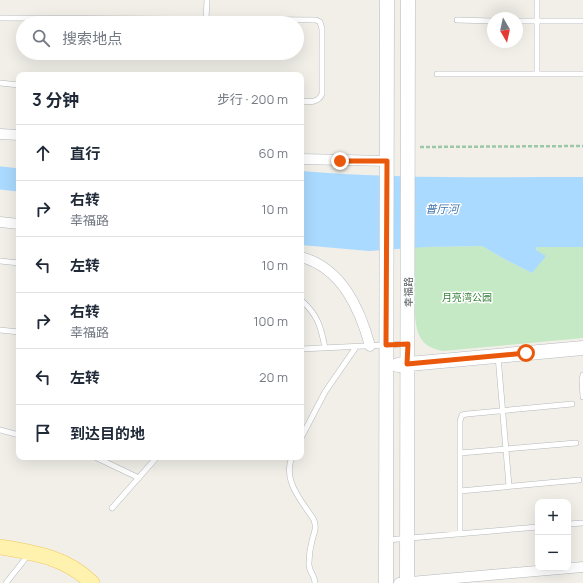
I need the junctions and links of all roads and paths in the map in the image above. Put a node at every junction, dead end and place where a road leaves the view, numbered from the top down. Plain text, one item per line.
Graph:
1 (207, 0) edge
2 (387, 0) edge
3 (408, 0) edge
4 (537, 0) edge
5 (206, 16) edge
6 (0, 18) edge
7 (16, 18) edge
8 (304, 20) edge
9 (457, 20) dead end
10 (487, 21) edge
11 (523, 21) edge
12 (537, 21) junction
13 (583, 21) edge
14 (437, 74) dead end
15 (537, 74) junction
16 (583, 74) edge
17 (0, 83) edge
18 (16, 85) edge
19 (304, 101) edge
20 (0, 134) edge
21 (16, 135) edge
22 (583, 146) edge
23 (419, 147) dead end
24 (304, 159) edge
25 (387, 161) junction
26 (0, 222) edge
27 (16, 224) edge
28 (304, 258) edge
29 (0, 261) edge
30 (16, 263) edge
31 (304, 303) edge
32 (0, 330) edge
33 (16, 332) edge
34 (408, 344) junction
35 (386, 345) junction
36 (370, 346) junction
37 (356, 347) junction
38 (325, 348) junction
39 (583, 348) edge
40 (304, 349) edge
41 (498, 356) junction
42 (407, 364) junction
43 (386, 366) junction
44 (583, 375) edge
45 (583, 397) edge
46 (572, 404) dead end
47 (503, 410) junction
48 (0, 430) edge
49 (304, 432) edge
50 (16, 434) edge
51 (576, 443) dead end
52 (506, 449) junction
53 (460, 453) junction
54 (101, 460) edge
55 (154, 460) edge
56 (291, 460) edge
57 (139, 478) junction
58 (579, 480) dead end
59 (509, 486) junction
60 (460, 491) junction
61 (112, 508) dead end
62 (583, 523) edge
63 (571, 524) edge
64 (535, 527) edge
65 (460, 534) junction
66 (407, 538) junction
67 (386, 540) junction
68 (0, 547) edge
69 (31, 552) junction
70 (583, 567) edge
71 (6, 583) edge
72 (92, 583) edge
73 (315, 583) edge
74 (386, 583) edge
75 (404, 583) edge

1 - 5 lane
2 - 25 main road
3 - 34 main road, 幸福路
4 - 12 lane
6 - 7 lane
8 - 19 lane
9 - 10 lane
11 - 12 lane
12 - 13 lane
12 - 15 lane
14 - 15 lane
15 - 16 lane
17 - 18 lane
20 - 21 street
22 - 23 path
24 - 25 street
25 - 35 main road
26 - 27 street
28 - 36 street
29 - 30 lane
31 - 38 lane
32 - 33 lane
34 - 35 lane
34 - 42 main road, 幸福路
35 - 36 lane
35 - 43 main road
36 - 37 lane
37 - 38 lane
37 - 49 lane
38 - 40 lane
39 - 41 main road
41 - 42 main road
41 - 47 lane
42 - 43 main road
42 - 66 main road, 幸福路
43 - 67 main road
44 - 45 lane
46 - 47 lane
47 - 52 lane
47 - 53 lane
48 - 50 lane
51 - 52 lane
52 - 53 lane
52 - 59 lane
53 - 60 lane
54 - 57 lane
55 - 57 lane
56 - 73 lane
57 - 61 lane
58 - 59 lane
59 - 60 lane
60 - 65 lane
62 - 63 lane
64 - 65 lane
65 - 66 lane
66 - 67 lane
66 - 75 main road, 幸福路
67 - 74 main road
68 - 69 main road
69 - 71 lane
69 - 72 main road
70 - 75 street

